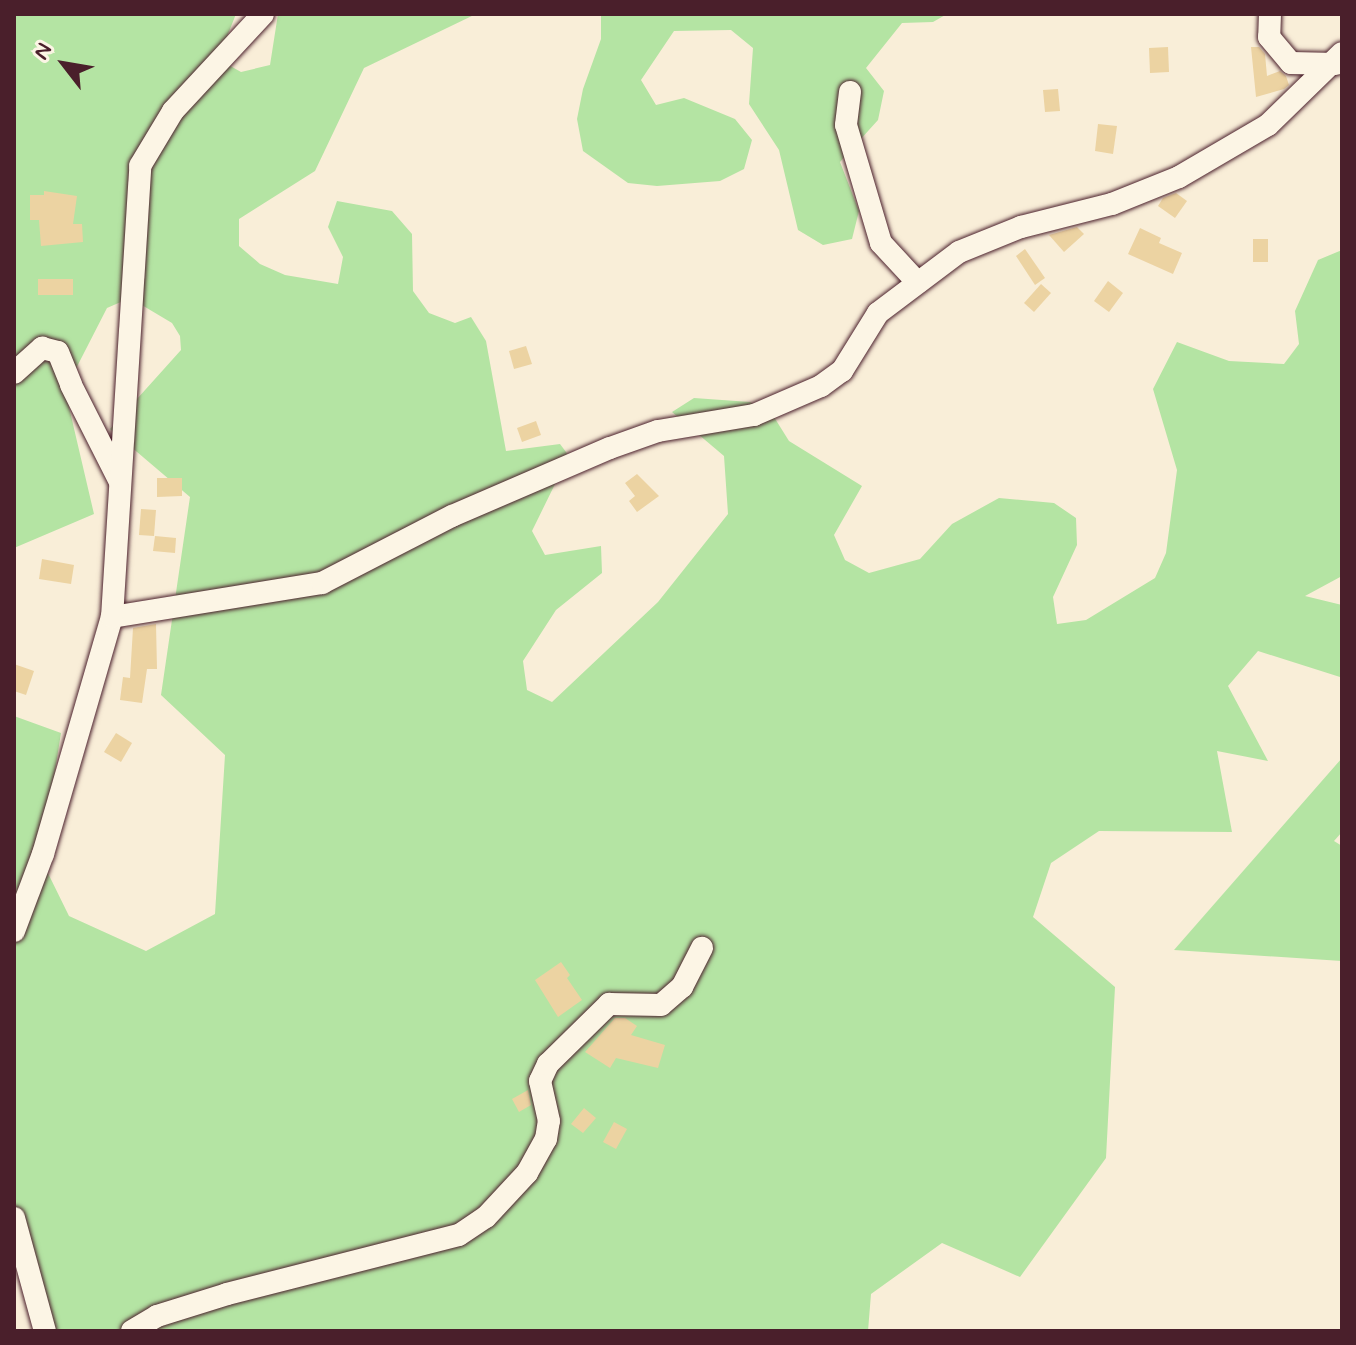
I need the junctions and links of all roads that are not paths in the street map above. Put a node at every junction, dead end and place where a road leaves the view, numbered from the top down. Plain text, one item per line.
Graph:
1 (263, 14) edge
2 (1270, 14) edge
3 (1338, 60) edge
4 (850, 92) dead end
5 (918, 283) junction
6 (14, 373) edge
7 (120, 483) junction
8 (112, 617) junction
9 (14, 931) edge
10 (702, 948) dead end
11 (14, 1218) edge
12 (45, 1331) edge
13 (132, 1331) edge

1 - 7 street
2 - 3 street
3 - 5 street
4 - 5 street
5 - 8 street
6 - 7 street
7 - 8 street
8 - 9 street
10 - 13 street
11 - 12 street

